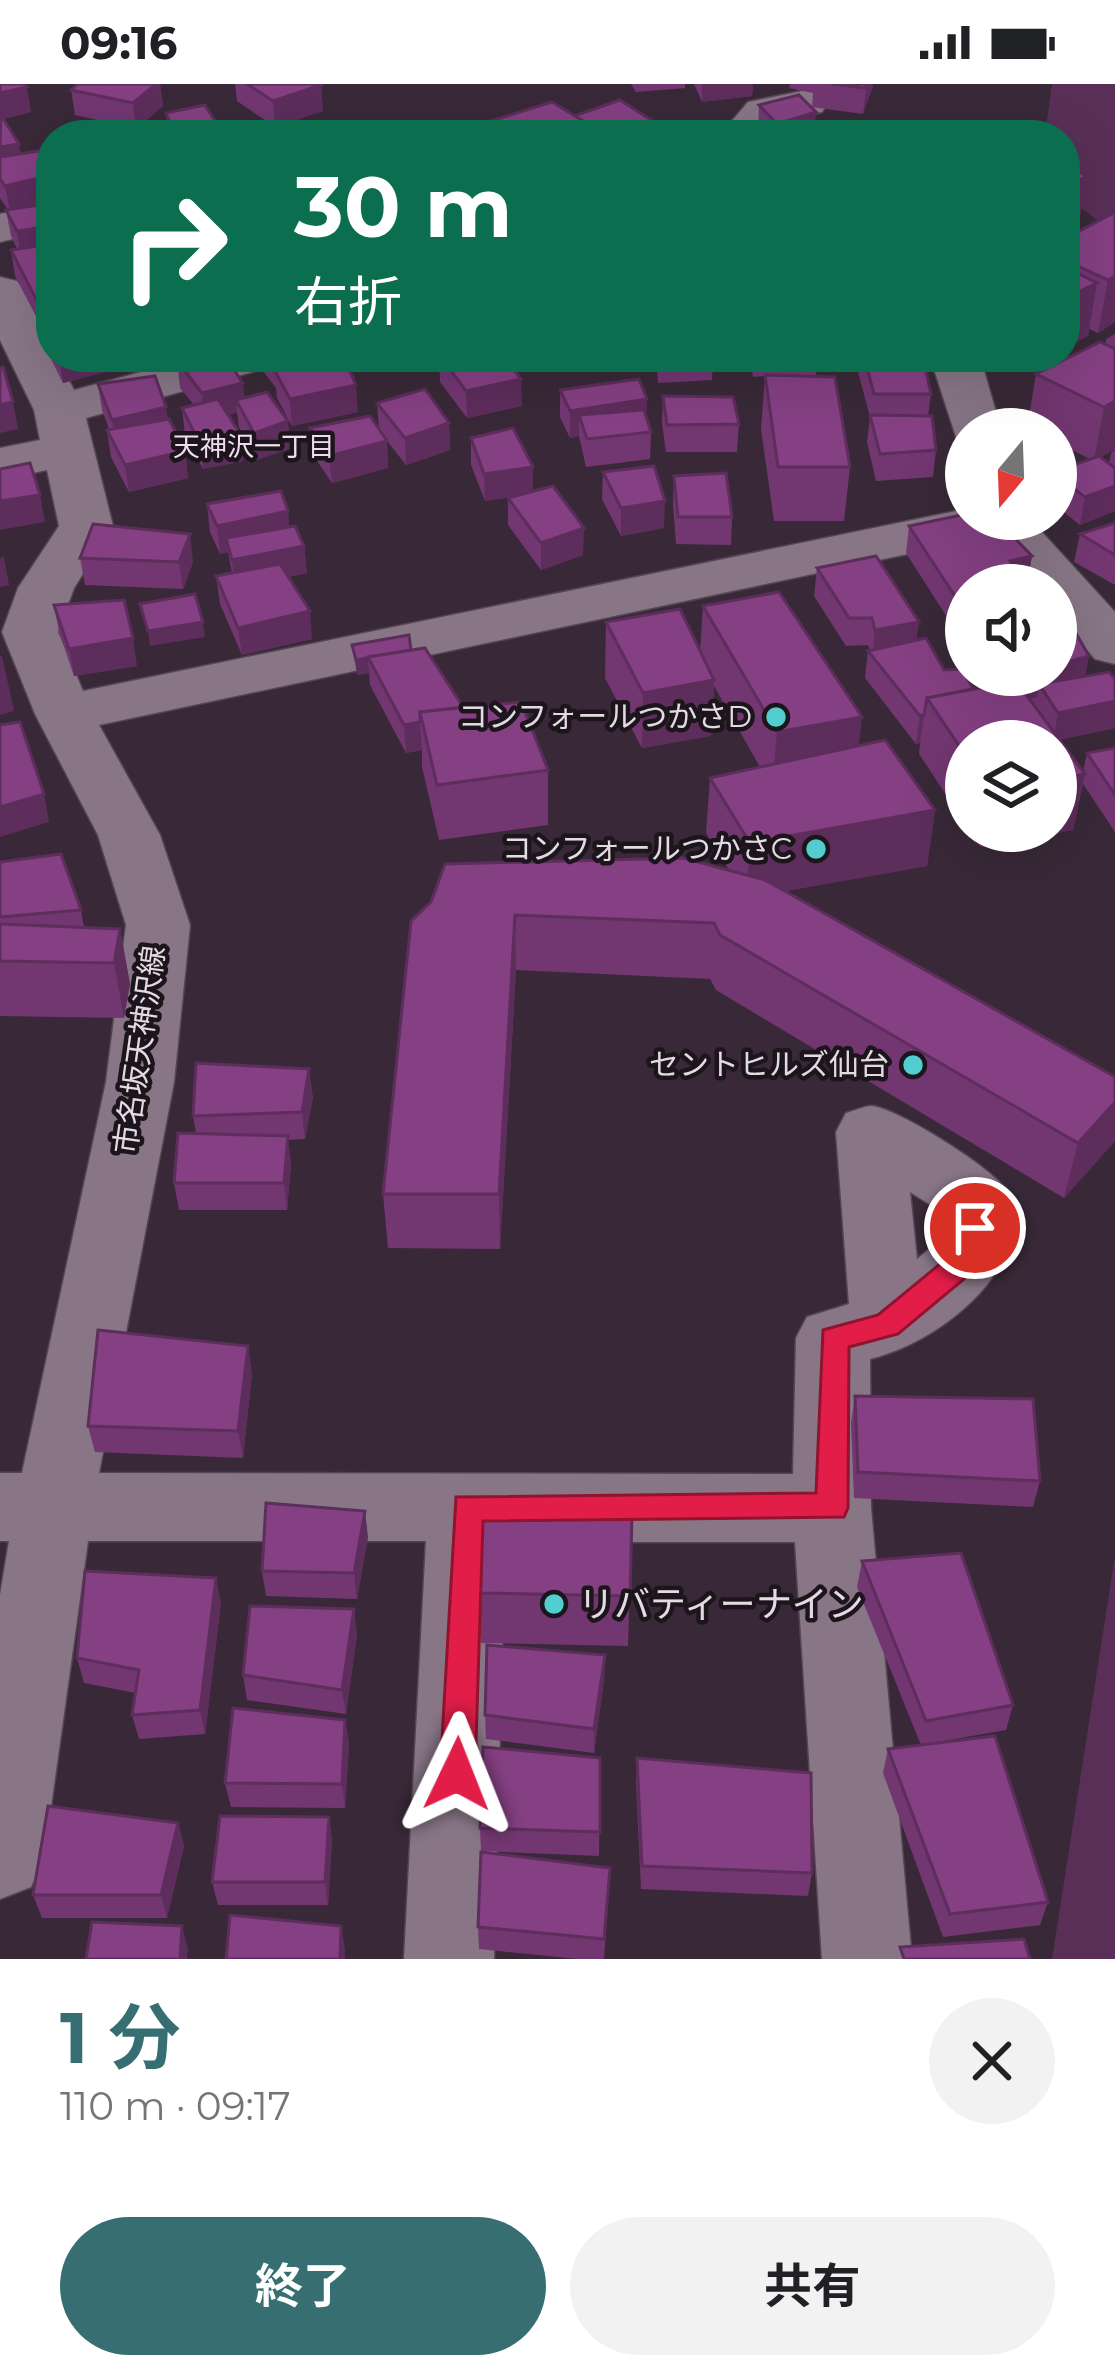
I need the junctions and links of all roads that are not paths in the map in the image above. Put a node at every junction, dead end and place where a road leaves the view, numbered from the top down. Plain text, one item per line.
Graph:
1 (787, 98) edge
2 (755, 120) edge
3 (36, 220) edge
4 (0, 228) edge
5 (0, 291) edge
6 (36, 369) edge
7 (37, 372) edge
8 (214, 372) edge
9 (959, 372) edge
10 (969, 408) edge
11 (64, 430) junction
12 (0, 464) edge
13 (945, 530) edge
14 (1017, 540) edge
15 (1115, 646) edge
16 (64, 714) junction
17 (887, 1325) dead end
18 (27, 1506) edge
19 (467, 1507) junction
20 (832, 1508) junction
21 (0, 1857) edge
22 (449, 1959) edge
23 (867, 1959) edge

1 - 2 street
3 - 4 street
5 - 6 street, 市名坂天神沢線
7 - 11 street, 市名坂天神沢線
8 - 11 street
9 - 10 street
11 - 12 street
11 - 16 street, 市名坂天神沢線
13 - 16 street
14 - 15 street
16 - 18 street, 市名坂天神沢線
17 - 20 street
18 - 19 street
18 - 21 street, 市名坂天神沢線
19 - 20 street
19 - 22 street
20 - 23 street

